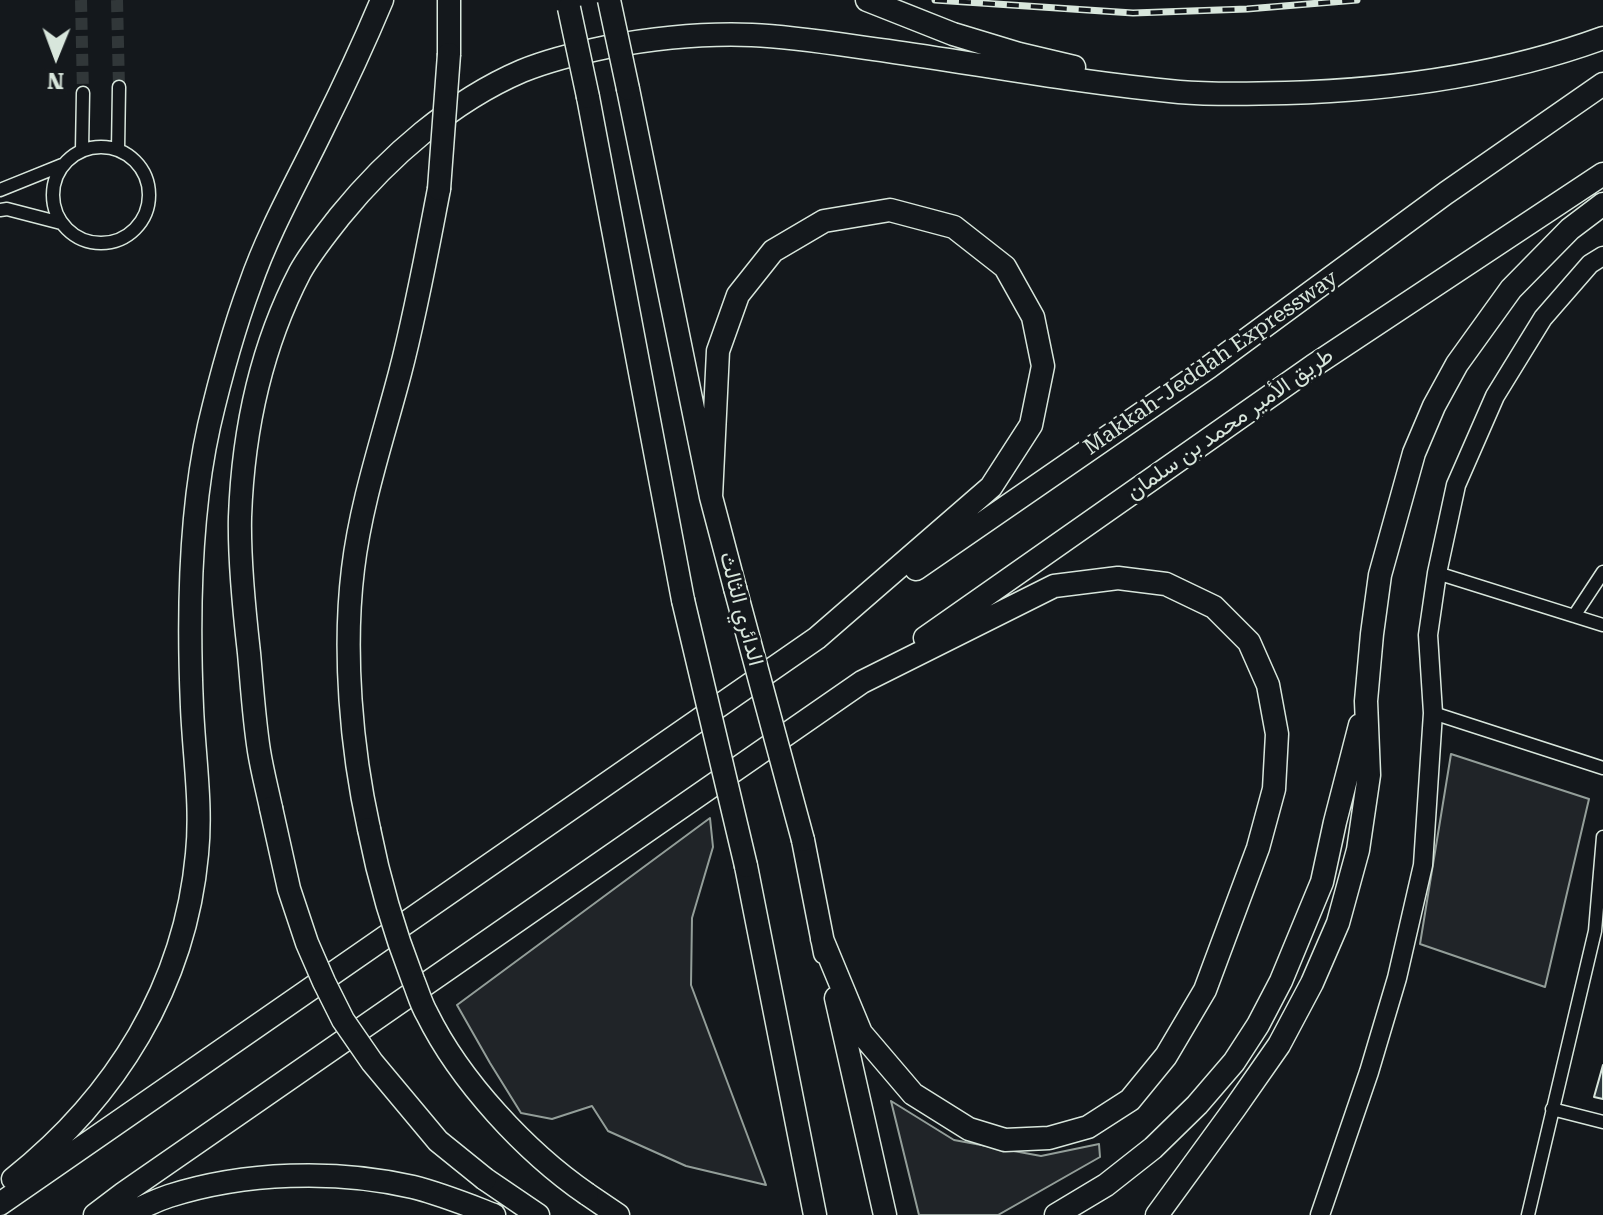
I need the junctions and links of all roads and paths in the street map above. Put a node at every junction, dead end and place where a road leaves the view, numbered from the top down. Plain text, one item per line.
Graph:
1 (382, 0) edge
2 (449, 0) edge
3 (609, 0) edge
4 (867, 0) edge
5 (568, 4) edge
6 (1603, 38) edge
7 (1603, 84) edge
8 (119, 87) tunnel mouth
9 (1185, 92) junction
10 (83, 93) tunnel mouth
11 (82, 150) junction
12 (118, 150) junction
13 (62, 165) junction
14 (1603, 174) edge
15 (0, 190) edge
16 (1603, 204) edge
17 (0, 210) edge
18 (61, 223) junction
19 (1603, 256) edge
20 (711, 497) junction
21 (1603, 572) edge
22 (1437, 573) junction
23 (1574, 616) junction
24 (1603, 625) edge
25 (817, 638) junction
26 (862, 682) junction
27 (1366, 701) junction
28 (1433, 713) junction
29 (1603, 768) edge
30 (1603, 837) edge
31 (1599, 932) edge
32 (822, 939) junction
33 (1552, 1109) junction
34 (1603, 1122) edge
35 (0, 1189) edge
36 (0, 1204) edge
37 (1162, 1208) edge
38 (95, 1215) edge
39 (124, 1215) edge
40 (494, 1215) edge
41 (538, 1215) edge
42 (618, 1215) edge
43 (815, 1215) edge
44 (885, 1215) edge
45 (1056, 1215) edge
46 (1320, 1215) edge
47 (1528, 1215) edge

1 - 35 highway
2 - 42 highway, bridge
3 - 20 highway, الدائري الثالث, bridge
4 - 9 highway
5 - 43 highway, bridge
6 - 9 highway
7 - 25 highway, Makkah-Jeddah Expressway
8 - 12 street
9 - 41 highway, bridge
10 - 11 street
11 - 12 street
11 - 13 street
12 - 18 street
13 - 15 street
13 - 18 street
14 - 26 highway, طريق الأمير محمد بن سلمان
16 - 27 highway
17 - 18 street
19 - 22 street
20 - 25 highway
20 - 32 highway, الدائري الثالث, bridge
21 - 23 street
22 - 23 street
22 - 28 street
23 - 24 street
25 - 36 highway
26 - 32 highway
26 - 38 highway
27 - 37 highway
27 - 45 highway
28 - 29 street
28 - 46 street
30 - 31 street
31 - 33 street
32 - 44 highway, الدائري الثالث
33 - 34 street
33 - 47 street
39 - 40 highway

